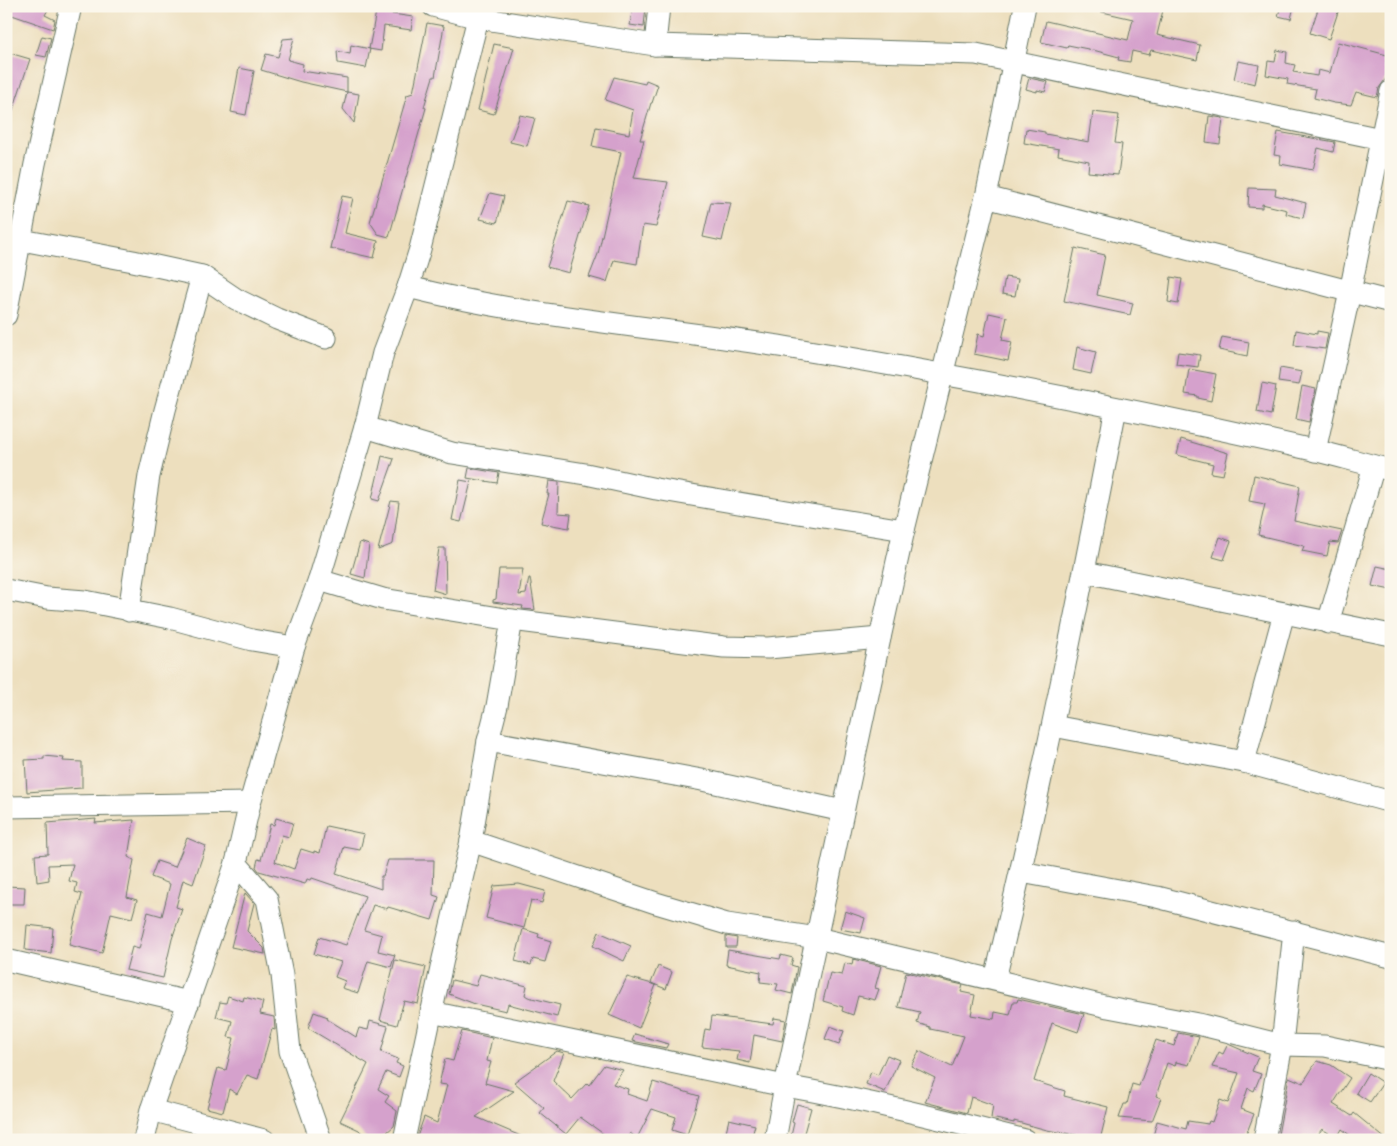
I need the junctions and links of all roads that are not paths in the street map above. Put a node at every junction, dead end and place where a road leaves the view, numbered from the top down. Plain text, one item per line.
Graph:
1 (72, 6) edge
2 (433, 6) edge
3 (659, 6) edge
4 (1024, 6) edge
5 (480, 12) edge
6 (655, 44) junction
7 (1013, 62) junction
8 (1391, 91) edge
9 (1386, 140) edge
10 (986, 197) junction
11 (13, 239) edge
12 (202, 276) junction
13 (408, 287) junction
14 (1350, 292) junction
15 (1391, 302) edge
16 (6, 315) edge
17 (326, 338) dead end
18 (942, 374) junction
19 (1116, 408) junction
20 (365, 427) junction
21 (1315, 451) junction
22 (1382, 468) edge
23 (904, 530) junction
24 (1084, 572) junction
25 (319, 580) junction
26 (6, 590) edge
27 (129, 611) junction
28 (1284, 613) junction
29 (512, 620) junction
30 (1328, 623) junction
31 (1391, 635) edge
32 (880, 638) junction
33 (294, 647) junction
34 (1053, 726) junction
35 (488, 741) junction
36 (1244, 762) junction
37 (1391, 802) edge
38 (250, 803) junction
39 (6, 807) edge
40 (843, 811) junction
41 (471, 841) junction
42 (236, 863) junction
43 (1021, 872) junction
44 (1294, 931) junction
45 (817, 938) junction
46 (1391, 957) edge
47 (6, 960) edge
48 (995, 979) junction
49 (188, 1002) junction
50 (431, 1012) junction
51 (1282, 1045) junction
52 (1391, 1060) edge
53 (785, 1086) junction
54 (151, 1110) junction
55 (144, 1140) edge
56 (264, 1140) edge
57 (320, 1140) edge
58 (404, 1140) edge
59 (775, 1140) edge
60 (1025, 1140) edge
61 (1264, 1140) edge

1 - 11 street
2 - 5 street
3 - 6 street
4 - 7 street
5 - 6 street
5 - 13 street
6 - 7 street
7 - 9 street
7 - 10 street
8 - 9 street
9 - 14 street
10 - 14 street
10 - 18 street
11 - 12 street
11 - 16 street
12 - 17 street
12 - 27 street
13 - 18 street
13 - 20 street
14 - 15 street
14 - 21 street
18 - 19 street
18 - 23 street
19 - 21 street
19 - 24 street
20 - 23 street
20 - 25 street
21 - 22 street
22 - 30 street
23 - 32 street
24 - 28 street
24 - 34 street
25 - 29 street
25 - 33 street
26 - 27 street
27 - 33 street
28 - 30 street
28 - 36 street
29 - 32 street
29 - 35 street
30 - 31 street
32 - 40 street
33 - 38 street
34 - 36 street
34 - 43 street
35 - 40 street
35 - 41 street
36 - 37 street
38 - 39 street
38 - 42 street
40 - 45 street
41 - 45 street
41 - 50 street
42 - 49 street
42 - 57 street
43 - 44 street
43 - 48 street
44 - 46 street
44 - 51 street
45 - 48 street
45 - 53 street
47 - 49 street
48 - 51 street
49 - 54 street
50 - 53 street
50 - 58 street
51 - 52 street
51 - 61 street
53 - 59 street
53 - 60 street
54 - 55 street
54 - 56 street

